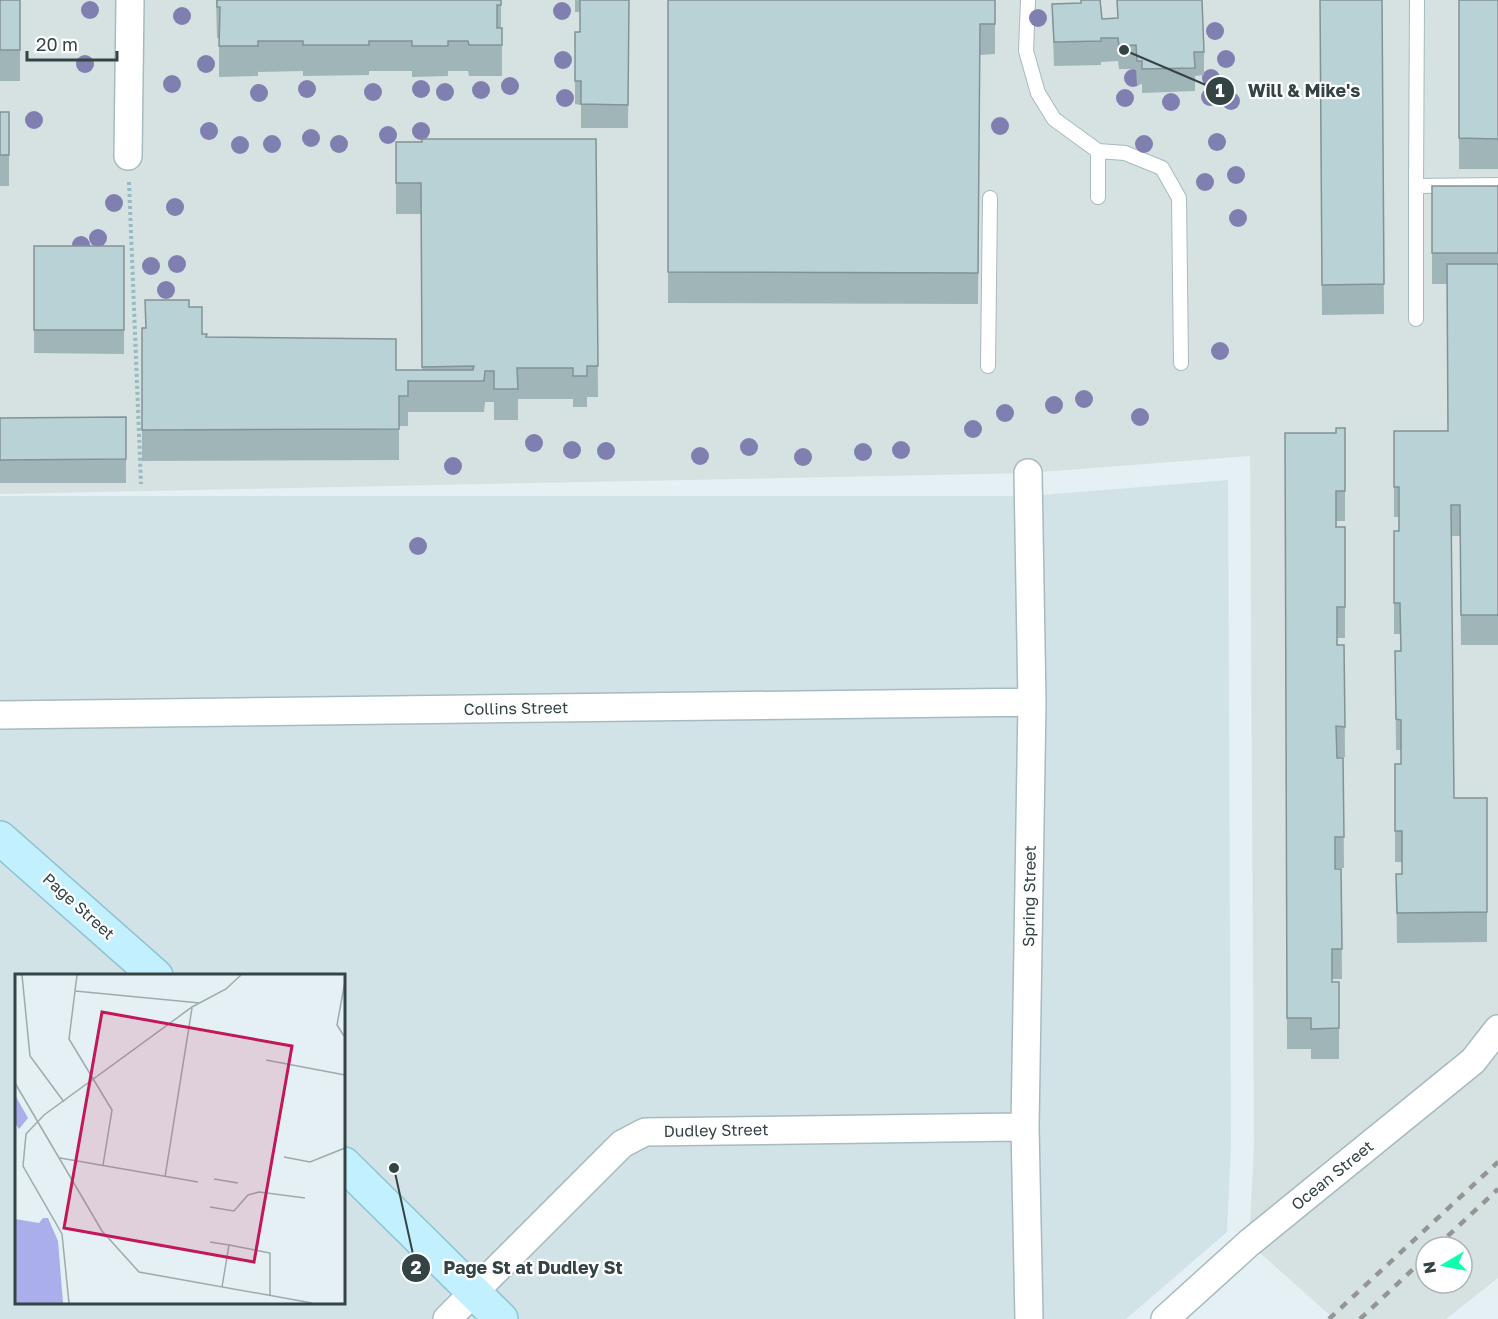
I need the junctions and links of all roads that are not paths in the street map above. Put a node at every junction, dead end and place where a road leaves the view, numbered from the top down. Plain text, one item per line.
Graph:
1 (130, 0) edge
2 (1028, 0) edge
3 (1417, 0) edge
4 (1098, 151) junction
5 (128, 156) road end
6 (1498, 185) edge
7 (1416, 186) junction
8 (1098, 197) dead end
9 (990, 198) dead end
10 (1416, 319) dead end
11 (1181, 363) dead end
12 (988, 366) dead end
13 (1028, 473) dead end
14 (1032, 702) junction
15 (0, 715) edge
16 (0, 838) edge
17 (155, 974) edge
18 (1498, 1029) edge
19 (1025, 1127) junction
20 (345, 1165) edge
21 (474, 1293) junction
22 (447, 1319) edge
23 (501, 1319) edge
24 (1029, 1319) edge
25 (1165, 1319) edge

1 - 5 street
2 - 4 lane
3 - 7 lane
4 - 8 lane
4 - 11 lane
6 - 7 lane
7 - 10 lane
9 - 12 lane
13 - 14 street, Spring Street
14 - 15 street, Collins Street
14 - 19 street, Spring Street
16 - 17 main road, Page Street
18 - 25 street, Ocean Street
19 - 21 street, Dudley Street
19 - 24 street, Spring Street
20 - 21 main road
21 - 22 street, Dudley Street
21 - 23 main road

